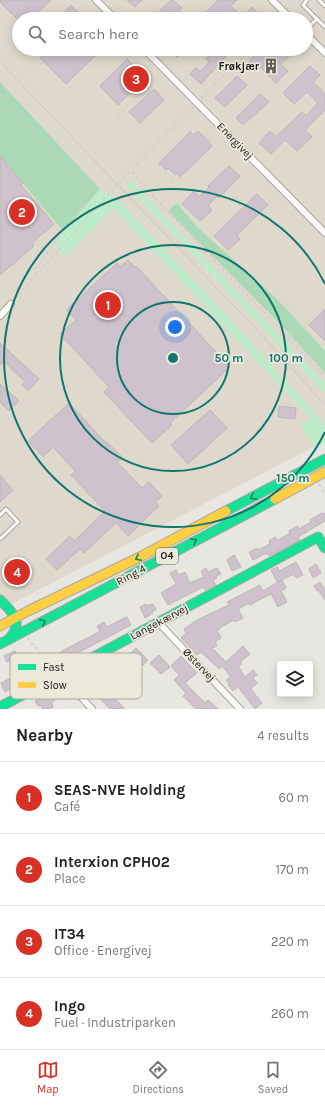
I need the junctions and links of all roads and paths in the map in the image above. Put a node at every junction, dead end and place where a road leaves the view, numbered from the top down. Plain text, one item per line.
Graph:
1 (96, 0) edge
2 (272, 0) edge
3 (308, 0) edge
4 (319, 0) edge
5 (325, 6) edge
6 (108, 12) edge
7 (284, 12) edge
8 (310, 12) edge
9 (313, 15) edge
10 (317, 19) junction
11 (313, 23) edge
12 (324, 24) edge
13 (313, 41) edge
14 (325, 53) edge
15 (151, 56) edge
16 (244, 56) edge
17 (0, 95) edge
18 (136, 97) dead end
19 (197, 103) junction
20 (118, 115) dead end
21 (189, 130) dead end
22 (193, 134) dead end
23 (210, 139) dead end
24 (208, 142) dead end
25 (212, 142) dead end
26 (210, 144) dead end
27 (161, 164) dead end
28 (158, 167) dead end
29 (131, 170) junction
30 (169, 170) dead end
31 (165, 174) dead end
32 (170, 180) dead end
33 (181, 180) dead end
34 (325, 233) edge
35 (36, 276) junction
36 (11, 304) joint
37 (0, 316) edge
38 (303, 322) dead end
39 (287, 337) junction
40 (325, 377) edge
41 (325, 459) edge
42 (325, 472) edge
43 (319, 484) dead end
44 (325, 494) edge
45 (0, 514) edge
46 (0, 539) edge
47 (325, 548) edge
48 (0, 600) edge
49 (15, 618) junction
50 (158, 622) junction
51 (1, 625) edge
52 (22, 635) junction
53 (4, 642) edge
54 (41, 653) edge
55 (101, 653) edge
56 (15, 699) edge
57 (83, 699) edge
58 (0, 707) edge
59 (92, 709) edge
60 (240, 709) edge

1 - 6 street
2 - 7 street
3 - 8 lane
4 - 5 lane
9 - 10 lane
10 - 11 lane
10 - 12 lane
13 - 14 street
15 - 19 street, Energivej
16 - 19 path
17 - 35 path
18 - 20 path
19 - 29 path
19 - 34 street, Energivej
21 - 22 path
23 - 24 path
25 - 26 path
27 - 28 path
29 - 35 path, bridge
29 - 39 path
30 - 31 path
32 - 33 path
35 - 36 path
36 - 37 street
38 - 39 path
39 - 40 path
41 -> 49 main road, Ring 4 / O4
52 -> 42 main road, Ring 4 / O4
43 - 44 path
45 - 46 lane
47 - 50 main road, Langekærvej
48 - 49 main road
49 - 51 main road, Ring 4 / O4
49 - 52 main road
50 - 55 main road, Langekærvej
50 - 60 street, Østervej
51 - 52 main road
52 - 53 main road, Ring 4 / O4
52 - 54 path
56 - 58 main road, Langekærvej
57 - 59 street

